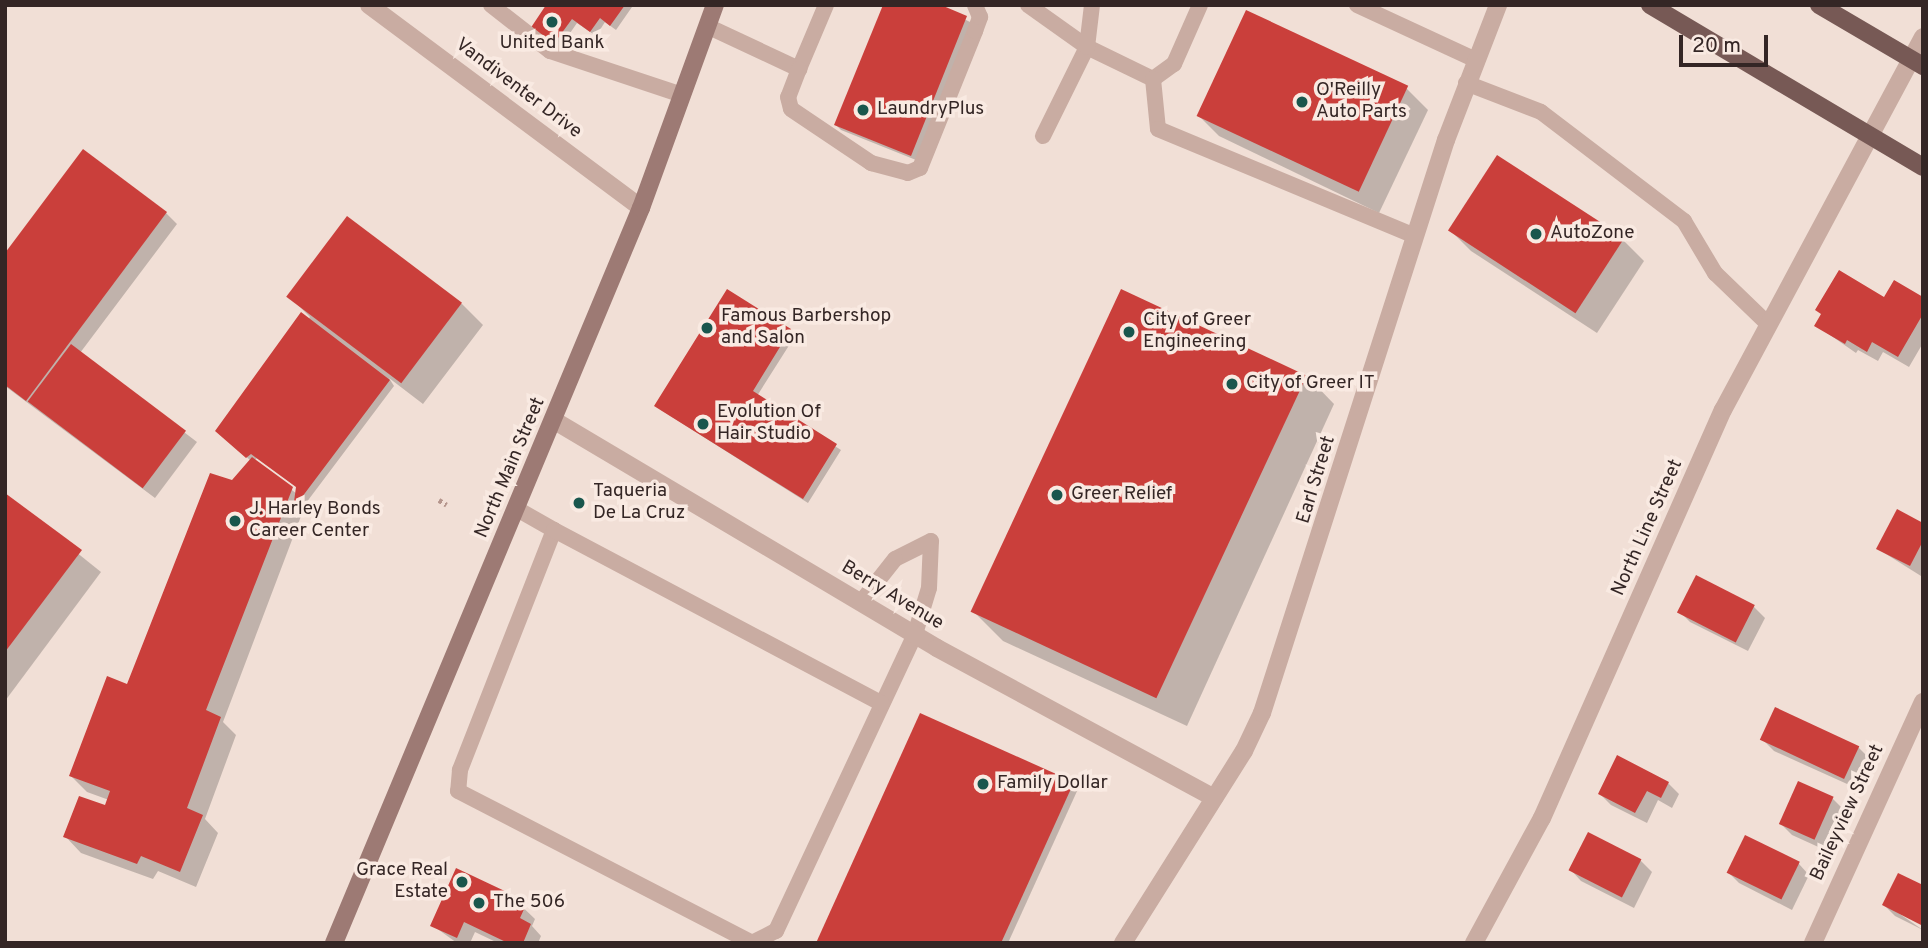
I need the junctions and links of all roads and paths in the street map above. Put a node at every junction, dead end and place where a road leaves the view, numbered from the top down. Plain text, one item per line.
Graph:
1 (369, 5) edge
2 (491, 5) edge
3 (715, 5) edge
4 (826, 5) edge
5 (975, 5) edge
6 (1028, 5) edge
7 (1092, 5) edge
8 (1200, 5) edge
9 (1357, 5) edge
10 (1498, 5) edge
11 (1650, 5) edge
12 (1819, 5) edge
13 (707, 26) junction
14 (1923, 37) edge
15 (1087, 47) junction
16 (1476, 60) junction
17 (1917, 63) edge
18 (799, 69) junction
19 (1153, 79) junction
20 (1466, 83) junction
21 (682, 95) junction
22 (1871, 134) junction
23 (1043, 136) dead end
24 (1923, 167) edge
25 (641, 208) junction
26 (1415, 236) junction
27 (1767, 323) junction
28 (555, 421) junction
29 (439, 500) dead end
30 (447, 505) dead end
31 (517, 509) junction
32 (554, 530) junction
33 (861, 602) junction
34 (915, 634) junction
35 (1923, 702) edge
36 (882, 704) junction
37 (1214, 798) junction
38 (334, 943) edge
39 (752, 943) edge
40 (1123, 943) edge
41 (1474, 943) edge
42 (1813, 943) edge

1 - 25 street, Vandiventer Drive
2 - 21 lane
3 - 13 main road, North Main Street
4 - 18 lane
5 - 18 lane
6 - 15 lane
7 - 15 lane
8 - 19 lane
9 - 16 lane
10 - 16 street, Earl Street
11 - 22 main road
12 - 17 main road
13 - 18 lane
13 - 21 main road, North Main Street
14 - 17 street, North Line Street
15 - 19 lane
15 - 23 lane
16 - 20 street, Earl Street
17 - 22 street, North Line Street
19 - 26 lane
20 - 26 street, Earl Street
20 - 27 lane
21 - 25 main road, North Main Street
22 - 24 main road
22 - 27 street, North Line Street
25 - 28 main road, North Main Street
26 - 37 street, Earl Street
27 - 41 street, North Line Street
28 - 31 main road, North Main Street
28 - 33 street, Berry Avenue
29 - 30 path
31 - 32 lane
31 - 38 main road, North Main Street
32 - 36 lane
32 - 39 lane
33 - 34 street, Berry Avenue
33 - 34 lane
34 - 36 lane
34 - 37 street, Berry Avenue
35 - 42 street, Baileyview Street
36 - 39 lane
37 - 40 street, Earl Street

